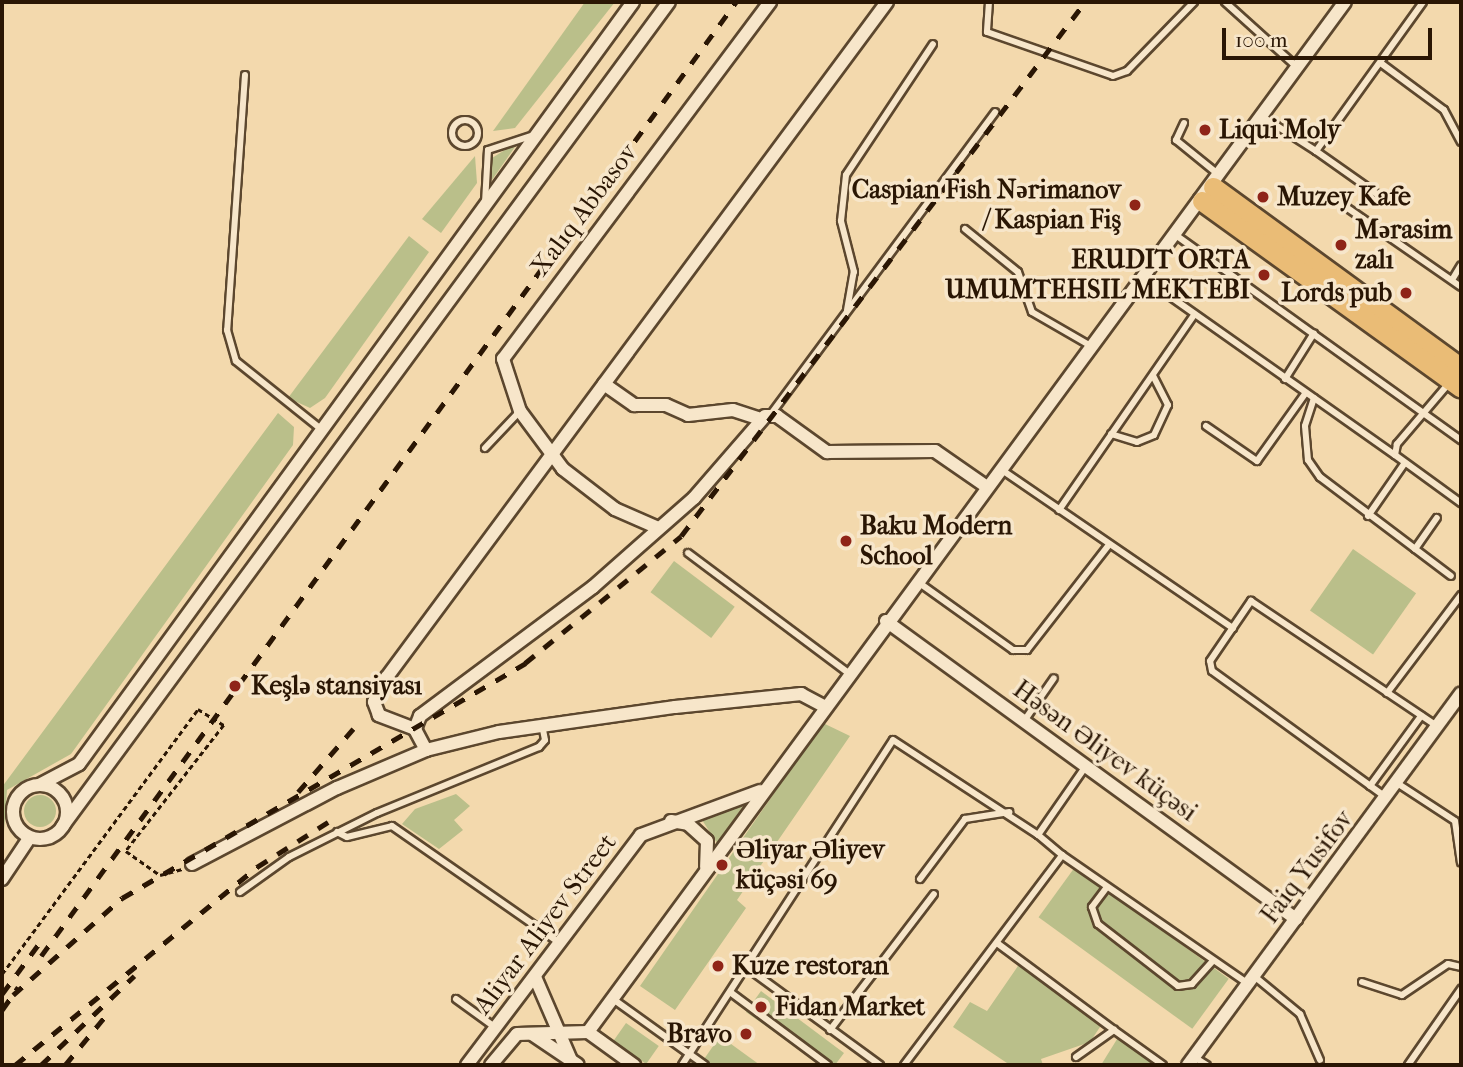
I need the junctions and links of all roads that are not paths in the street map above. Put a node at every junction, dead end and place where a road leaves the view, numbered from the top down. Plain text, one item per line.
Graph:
1 (633, 2) edge
2 (669, 2) edge
3 (770, 2) edge
4 (887, 2) edge
5 (989, 2) edge
6 (1194, 2) edge
7 (1225, 2) edge
8 (1345, 2) edge
9 (1423, 2) edge
10 (933, 44) dead end
11 (1382, 64) junction
12 (1297, 67) junction
13 (245, 75) dead end
14 (995, 112) dead end
15 (1263, 117) junction
16 (1184, 123) dead end
17 (534, 135) junction
18 (476, 140) junction
19 (1461, 142) edge
20 (488, 150) junction
21 (1316, 151) junction
22 (1212, 188) junction
23 (1384, 199) dead end
24 (486, 205) junction
25 (1346, 207) dead end
26 (965, 229) dead end
27 (1177, 236) junction
28 (1461, 265) edge
29 (1144, 278) junction
30 (1452, 280) junction
31 (1461, 287) edge
32 (846, 312) junction
33 (1194, 315) junction
34 (1314, 333) junction
35 (1093, 346) junction
36 (1459, 374) edge
37 (1153, 376) junction
38 (1285, 379) junction
39 (604, 384) junction
40 (1305, 394) junction
41 (1314, 398) junction
42 (520, 411) junction
43 (1423, 412) junction
44 (766, 416) junction
45 (1206, 426) dead end
46 (324, 431) junction
47 (1111, 434) junction
48 (1461, 440) edge
49 (485, 448) dead end
50 (551, 456) junction
51 (1395, 456) junction
52 (1404, 464) junction
53 (1002, 470) junction
54 (987, 487) junction
55 (1461, 503) edge
56 (1059, 510) junction
57 (1368, 516) junction
58 (1437, 518) dead end
59 (656, 527) junction
60 (1108, 546) junction
61 (1415, 550) junction
62 (688, 553) dead end
63 (1451, 576) dead end
64 (916, 581) junction
65 (1461, 595) edge
66 (886, 621) junction
67 (1233, 628) junction
68 (847, 672) junction
69 (1054, 678) dead end
70 (1387, 693) junction
71 (1459, 701) edge
72 (822, 705) junction
73 (1421, 716) junction
74 (1024, 721) junction
75 (542, 725) junction
76 (1438, 727) junction
77 (415, 729) junction
78 (426, 750) junction
79 (1086, 766) junction
80 (1398, 783) junction
81 (39, 785) junction
82 (1370, 786) junction
83 (760, 791) junction
84 (1387, 798) junction
85 (1009, 812) junction
86 (1458, 820) edge
87 (667, 821) junction
88 (62, 827) junction
89 (337, 832) junction
90 (1038, 835) junction
91 (30, 837) junction
92 (1062, 855) junction
93 (1461, 863) edge
94 (192, 864) road end
95 (705, 874) junction
96 (920, 879) dead end
97 (2, 880) edge
98 (1107, 887) junction
99 (240, 892) dead end
100 (934, 894) dead end
101 (1296, 919) junction
102 (560, 943) junction
103 (997, 943) junction
104 (1213, 961) junction
105 (746, 967) junction
106 (1461, 967) edge
107 (535, 977) junction
108 (1251, 980) junction
109 (1362, 982) dead end
110 (1461, 989) edge
111 (730, 992) junction
112 (456, 999) dead end
113 (613, 999) junction
114 (496, 1028) junction
115 (830, 1030) junction
116 (1114, 1030) junction
117 (529, 1032) junction
118 (559, 1032) junction
119 (588, 1032) junction
120 (690, 1054) junction
121 (1076, 1058) dead end
122 (909, 1059) junction
123 (1320, 1060) dead end
124 (1191, 1061) edge
125 (574, 1063) edge
126 (467, 1065) edge
127 (491, 1065) edge
128 (634, 1065) edge
129 (682, 1065) edge
130 (705, 1065) edge
131 (828, 1065) edge
132 (880, 1065) edge
133 (904, 1065) edge
134 (919, 1065) edge
135 (1163, 1065) edge
136 (1207, 1065) edge
137 (1408, 1065) edge

1 - 17 street
2 - 88 street
3 - 42 street, Xalıq Abbasov
4 - 39 street
5 - 6 lane
7 - 12 lane
8 - 12 street
9 - 11 lane
10 - 32 lane
11 - 19 lane
11 - 21 lane
12 - 15 street
13 - 46 lane
14 - 32 lane
15 - 21 lane
15 - 22 street
16 - 22 lane
17 - 20 lane
17 - 24 street
18 - 18 lane
18 - 20 lane
20 - 24 lane
21 - 23 lane
22 - 27 street
22 - 36 main road
24 - 46 street
25 - 30 lane
26 - 35 lane
27 - 29 street
27 - 34 lane
28 - 30 lane
29 - 33 lane
29 - 35 street
30 - 31 lane
32 - 44 lane
33 - 37 lane
33 - 38 lane
34 - 38 lane
34 - 43 lane
35 - 53 street
36 - 43 lane
37 - 47 lane
37 - 47 lane
38 - 40 lane
39 - 44 street
39 - 50 street
40 - 41 lane
40 - 45 lane
41 - 51 lane
41 - 57 lane
42 - 49 lane
42 - 50 street, Xalıq Abbasov
43 - 48 lane
43 - 51 lane
44 - 54 street
44 - 59 street
46 - 81 street
47 - 56 lane
50 - 59 street, Xalıq Abbasov
50 - 77 street
51 - 52 lane
52 - 55 lane
52 - 57 lane
53 - 54 street
53 - 56 lane
54 - 64 street
56 - 60 lane
57 - 61 lane
58 - 61 lane
59 - 77 street
60 - 64 lane
60 - 67 lane
61 - 63 lane
62 - 68 lane
64 - 66 street
65 - 70 lane
66 - 68 street
66 - 74 street, Həsən Əliyev küçəsi
67 - 70 lane
67 - 82 lane
68 - 72 street
69 - 74 lane
70 - 73 lane
71 - 76 street, Faiq Yusifov
72 - 75 street
72 - 83 street
73 - 76 lane
73 - 82 lane
74 - 79 street, Həsən Əliyev küçəsi
75 - 78 street
75 - 89 lane
76 - 80 street, Faiq Yusifov
77 - 78 street
78 - 94 street
79 - 90 lane
79 - 101 street, Həsən Əliyev küçəsi
80 - 84 street, Faiq Yusifov
80 - 86 lane
81 - 88 street
81 - 91 street
82 - 84 lane
83 - 87 street, Aliyar Aliyev Street
83 - 95 street
84 - 101 street, Faiq Yusifov
85 - 90 lane
85 - 96 lane
85 - 105 lane
86 - 93 lane
87 - 95 street
87 - 102 street, Aliyar Aliyev Street
88 - 91 street
89 - 99 lane
89 - 102 lane
90 - 92 lane
91 - 97 street
92 - 98 lane
92 - 103 lane
95 - 113 street
98 - 104 lane
98 - 104 lane
100 - 115 lane
101 - 108 street, Faiq Yusifov
102 - 107 street, Aliyar Aliyev Street
103 - 116 lane
103 - 122 lane
104 - 108 lane
105 - 111 lane
105 - 115 lane
106 - 109 lane
107 - 114 street, Aliyar Aliyev Street
107 - 118 street
108 - 123 lane
108 - 124 street, Faiq Yusifov
110 - 137 lane
111 - 120 lane
111 - 131 lane
112 - 114 lane
113 - 119 street
113 - 120 lane
114 - 126 street, Aliyar Aliyev Street
115 - 132 lane
116 - 121 lane
116 - 135 lane
117 - 118 street, Aliyar Aliyev Street
117 - 125 street
117 - 127 street, Aliyar Aliyev Street
118 - 119 street, Aliyar Aliyev Street
118 - 125 street
119 - 128 street
120 - 129 lane
120 - 130 lane
122 - 133 lane
122 - 134 lane
124 - 136 lane

